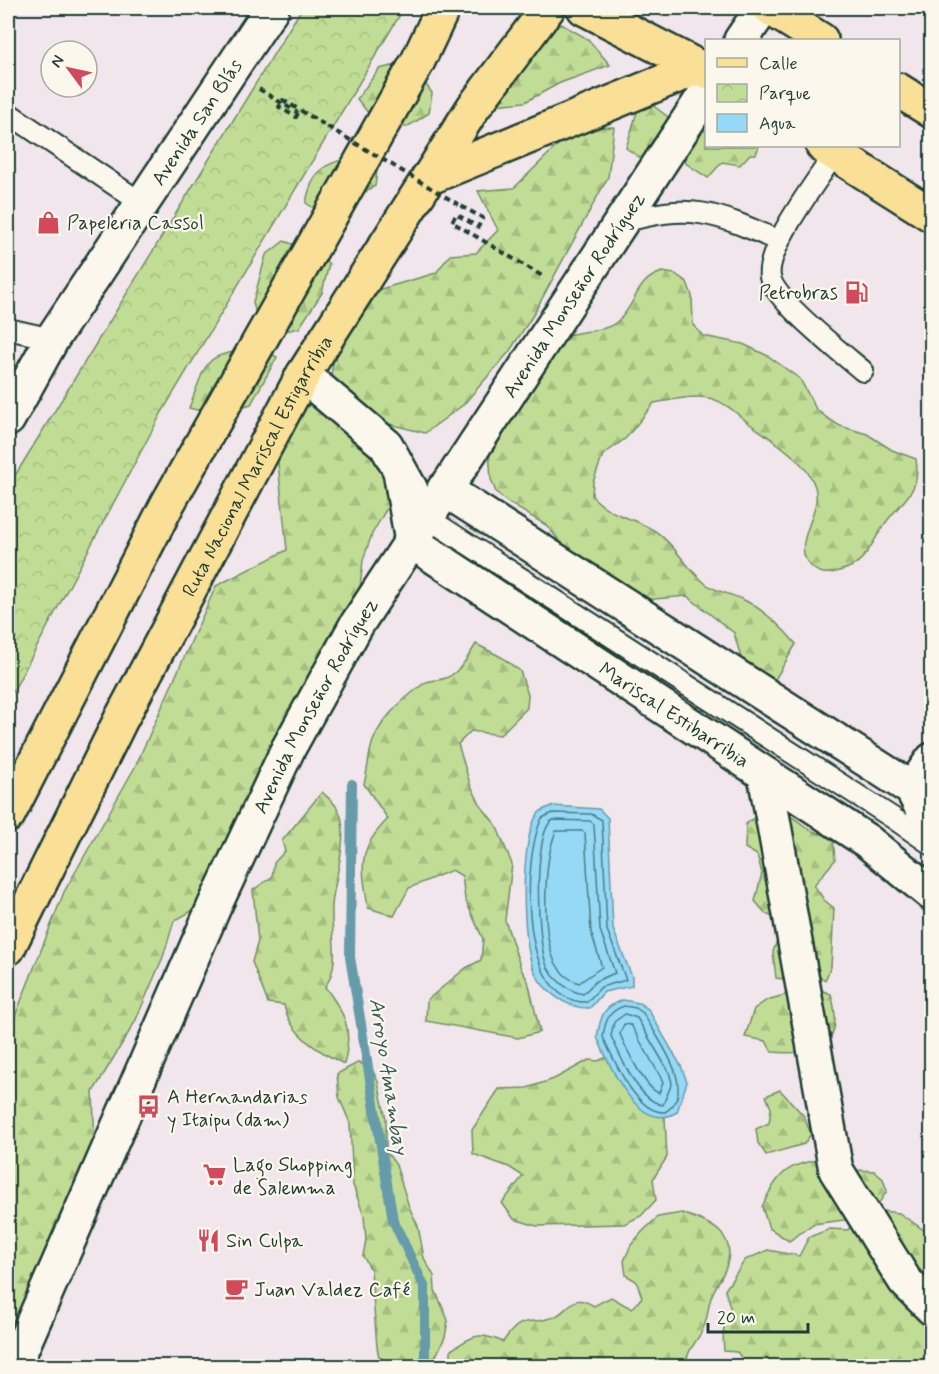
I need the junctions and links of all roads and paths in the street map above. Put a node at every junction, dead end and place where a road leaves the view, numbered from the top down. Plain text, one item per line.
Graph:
1 (272, 8) edge
2 (443, 8) edge
3 (548, 8) edge
4 (584, 8) edge
5 (763, 8) edge
6 (770, 8) edge
7 (742, 39) edge
8 (819, 39) edge
9 (704, 77) edge
10 (900, 91) edge
11 (284, 104) dead end
12 (932, 111) edge
13 (8, 113) edge
14 (829, 149) edge
15 (428, 178) junction
16 (143, 204) junction
17 (932, 214) edge
18 (620, 223) junction
19 (778, 241) junction
20 (573, 295) junction
21 (8, 329) edge
22 (52, 339) junction
23 (863, 371) dead end
24 (303, 375) junction
25 (8, 419) edge
26 (444, 489) junction
27 (419, 529) junction
28 (932, 760) edge
29 (765, 775) junction
30 (912, 789) junction
31 (8, 815) edge
32 (932, 828) edge
33 (932, 845) edge
34 (929, 885) edge
35 (8, 948) edge
36 (932, 1308) edge
37 (14, 1366) edge

1 - 16 street, Avenida San Blás
2 - 31 main road
3 - 15 main road, Ruta Nacional Mariscal Estigarribia
4 - 9 main road
5 - 7 street
6 - 8 main road
9 - 15 main road
9 - 18 street, Avenida Monseñor Rodríguez
10 - 12 main road
11 - 20 path, bridge
13 - 16 lane
14 - 17 main road
14 - 19 lane
15 - 24 main road, Ruta Nacional Mariscal Estigarribia
16 - 22 street, Avenida San Blás
18 - 19 lane
18 - 20 street, Avenida Monseñor Rodríguez
19 - 23 lane
20 - 26 street, Avenida Monseñor Rodríguez
21 - 22 lane
22 - 25 street, Avenida San Blás
24 - 27 street
24 - 35 main road, Ruta Nacional Mariscal Estigarribia
26 - 27 street, Avenida Monseñor Rodríguez
26 - 30 street
27 - 29 street, Mariscal Estibarribia
27 - 33 lane, Mariscal Estibarribia
27 - 37 street, Avenida Monseñor Rodríguez
28 - 30 street
29 - 34 street, Mariscal Estibarribia
29 - 36 street
30 - 32 street

